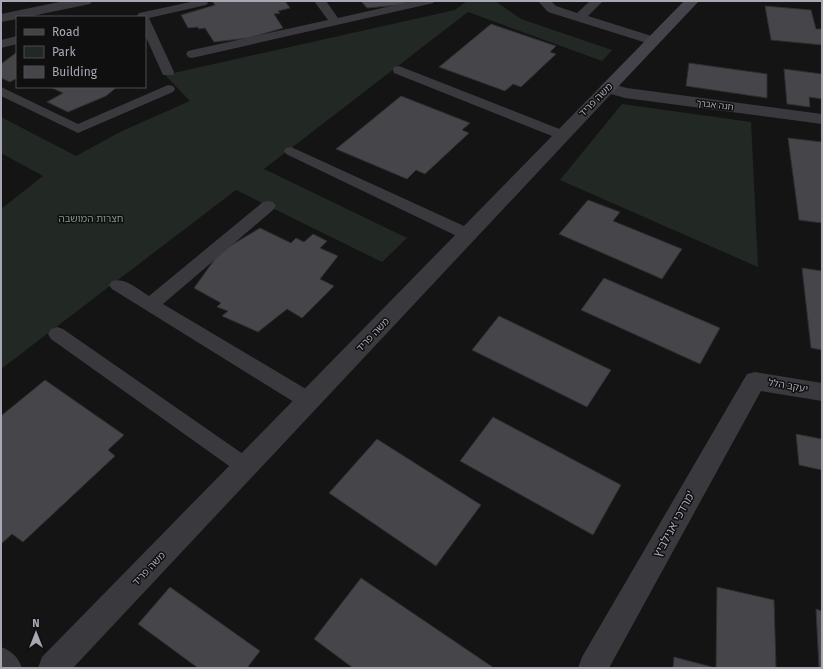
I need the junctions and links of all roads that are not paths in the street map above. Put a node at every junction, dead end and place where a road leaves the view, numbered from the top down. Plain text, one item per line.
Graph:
1 (81, 1) edge
2 (320, 1) edge
3 (429, 1) edge
4 (544, 1) edge
5 (597, 1) edge
6 (692, 1) edge
7 (202, 3) dead end
8 (142, 15) edge
9 (580, 17) junction
10 (1, 18) edge
11 (335, 22) junction
12 (146, 24) edge
13 (16, 40) edge
14 (654, 40) junction
15 (1, 44) edge
16 (192, 54) dead end
17 (399, 70) dead end
18 (168, 72) dead end
19 (608, 88) junction
20 (168, 90) dead end
21 (1, 91) edge
22 (822, 119) edge
23 (562, 135) junction
24 (291, 151) dead end
25 (268, 206) dead end
26 (469, 235) junction
27 (118, 285) dead end
28 (150, 305) junction
29 (57, 334) dead end
30 (755, 381) joint
31 (822, 392) edge
32 (309, 402) junction
33 (246, 467) junction
34 (1, 659) edge
35 (10, 668) edge
36 (53, 668) edge
37 (593, 668) edge

1 - 10 street
2 - 11 lane
3 - 11 lane
4 - 9 lane
5 - 9 lane
6 - 14 street, משה פריד
7 - 8 lane
9 - 14 lane
11 - 16 lane
12 - 18 lane
13 - 15 lane
14 - 19 street, משה פריד
17 - 23 lane
19 - 22 street, חנה אברך
19 - 23 street, משה פריד
20 - 21 lane
23 - 26 street, משה פריד
24 - 26 lane
25 - 28 lane
26 - 32 street, משה פריד
27 - 28 lane
28 - 32 lane
29 - 33 lane
30 - 31 street, יעקב הלל
30 - 37 street, מרדכי אנילביץ'
32 - 33 street, משה פריד
33 - 36 street, משה פריד
34 - 35 lane

